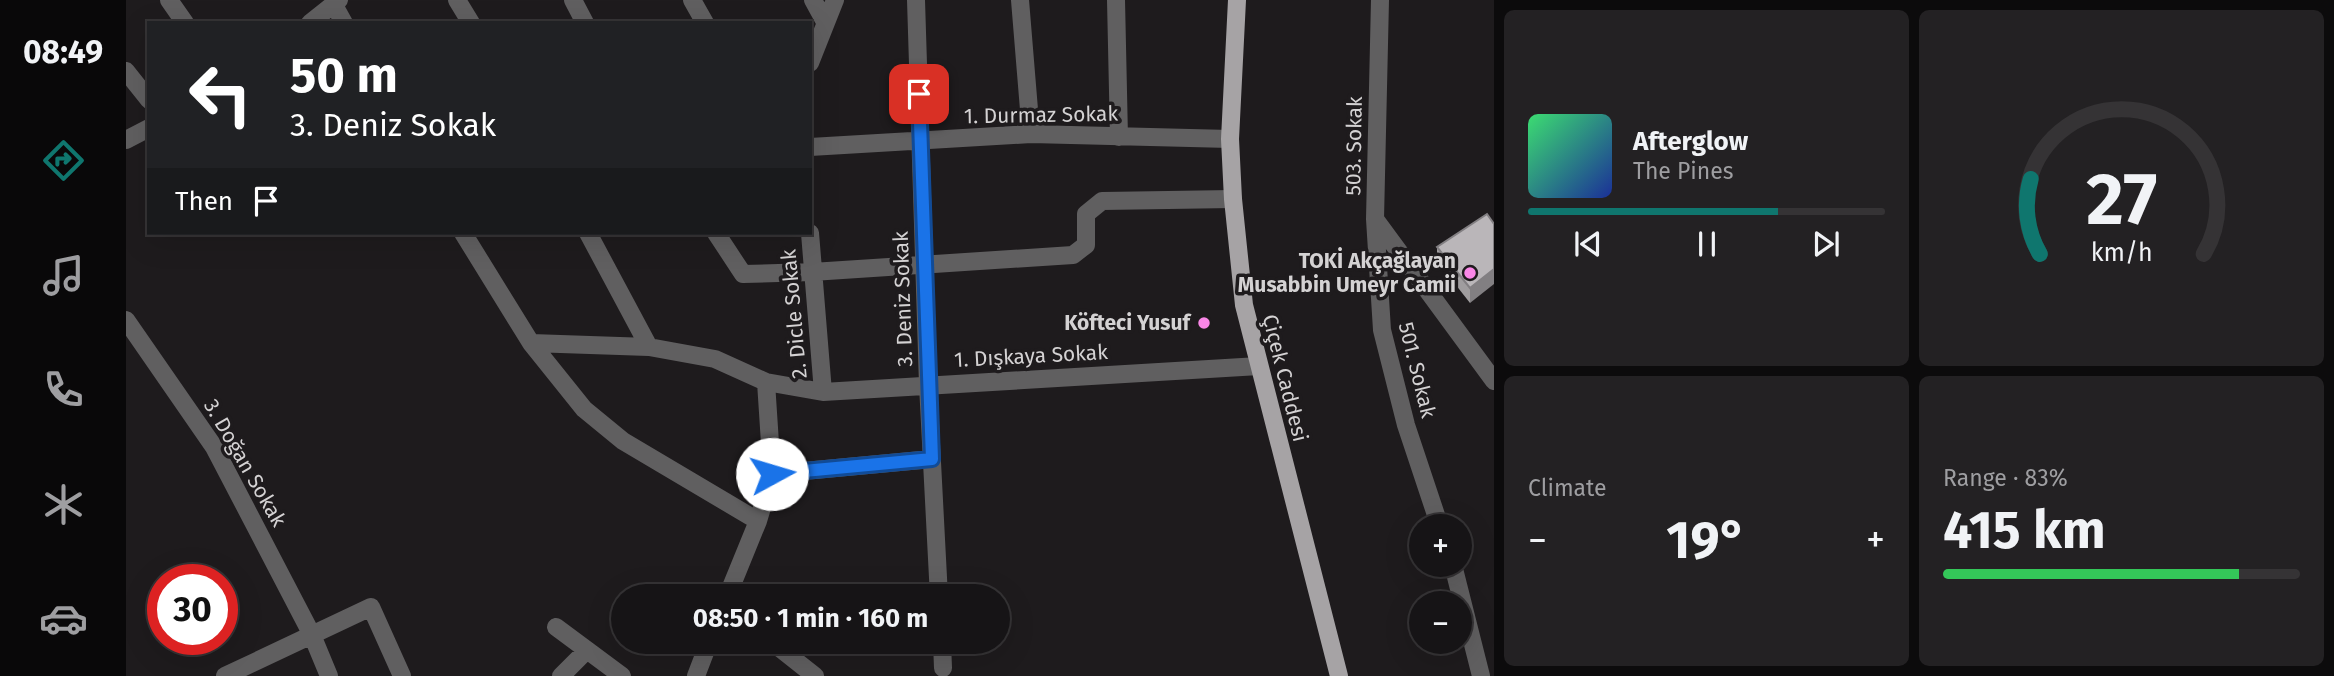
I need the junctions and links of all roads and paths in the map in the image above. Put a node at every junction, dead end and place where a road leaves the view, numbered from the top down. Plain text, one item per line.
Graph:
1 (169, 0) edge
2 (457, 0) edge
3 (573, 0) edge
4 (692, 0) edge
5 (813, 0) edge
6 (835, 0) edge
7 (916, 0) edge
8 (1020, 0) edge
9 (1116, 0) edge
10 (1237, 0) edge
11 (1380, 0) edge
12 (337, 2) edge
13 (184, 21) edge
14 (313, 21) edge
15 (343, 21) edge
16 (470, 21) edge
17 (585, 21) edge
18 (704, 21) edge
19 (825, 22) junction
20 (812, 57) edge
21 (126, 72) edge
22 (147, 98) edge
23 (147, 129) edge
24 (1031, 134) junction
25 (1119, 137) junction
26 (1230, 139) junction
27 (126, 141) edge
28 (920, 141) junction
29 (812, 147) edge
30 (1233, 199) junction
31 (1375, 219) junction
32 (464, 235) edge
33 (589, 235) edge
34 (717, 235) edge
35 (810, 235) edge
36 (925, 264) junction
37 (812, 272) junction
38 (130, 330) edge
39 (531, 343) junction
40 (649, 347) junction
41 (1259, 366) junction
42 (1494, 381) edge
43 (766, 382) junction
44 (928, 386) junction
45 (823, 393) junction
46 (932, 459) junction
47 (772, 474) junction
48 (1436, 514) edge
49 (758, 521) junction
50 (1456, 577) edge
51 (732, 584) edge
52 (938, 584) edge
53 (556, 627) dead end
54 (312, 635) junction
55 (586, 651) junction
56 (704, 654) edge
57 (787, 654) edge
58 (942, 654) edge
59 (943, 668) dead end
60 (225, 676) edge
61 (329, 676) edge
62 (402, 676) edge
63 (561, 676) edge
64 (622, 676) edge
65 (696, 676) edge
66 (815, 676) edge
67 (1339, 676) edge
68 (1480, 676) edge

1 - 13 street
2 - 16 street
3 - 17 street
4 - 18 street
5 - 19 street
6 - 19 street
7 - 28 street, 3. Deniz Sokak
8 - 24 street
9 - 25 street
10 - 26 main road, Çiçek Caddesi
11 - 31 street, 503. Sokak
12 - 14 street
12 - 15 street
19 - 20 street
21 - 22 street
23 - 27 street
24 - 25 street, 1. Durmaz Sokak
24 - 28 street, 1. Durmaz Sokak
25 - 26 street, 1. Durmaz Sokak
26 - 30 main road, Çiçek Caddesi
28 - 29 street, 1. Durmaz Sokak
28 - 36 street, 3. Deniz Sokak
30 - 36 street
30 - 41 main road, Çiçek Caddesi
31 - 42 street, 503. Sokak
31 - 48 street, 501. Sokak
32 - 39 street
33 - 40 street
34 - 37 street
35 - 37 street, 2. Dicle Sokak
36 - 37 street
36 - 44 street, 3. Deniz Sokak
37 - 45 street, 2. Dicle Sokak
38 - 54 street, 3. Doğan Sokak
39 - 40 street, 1. Dışkaya Sokak
39 - 49 street
40 - 43 street, 1. Dışkaya Sokak
41 - 44 street, 1. Dışkaya Sokak
41 - 67 main road, Çiçek Caddesi
43 - 45 street, 1. Dışkaya Sokak
43 - 47 street
44 - 45 street, 1. Dışkaya Sokak
44 - 46 street, 3. Deniz Sokak
46 - 47 street
46 - 52 street, 3. Deniz Sokak
47 - 49 street
49 - 51 street
50 - 68 street
53 - 55 street
54 - 60 street
54 - 61 street, 3. Doğan Sokak
54 - 62 street
55 - 63 street
55 - 64 street
56 - 65 street
57 - 66 street
58 - 59 street

